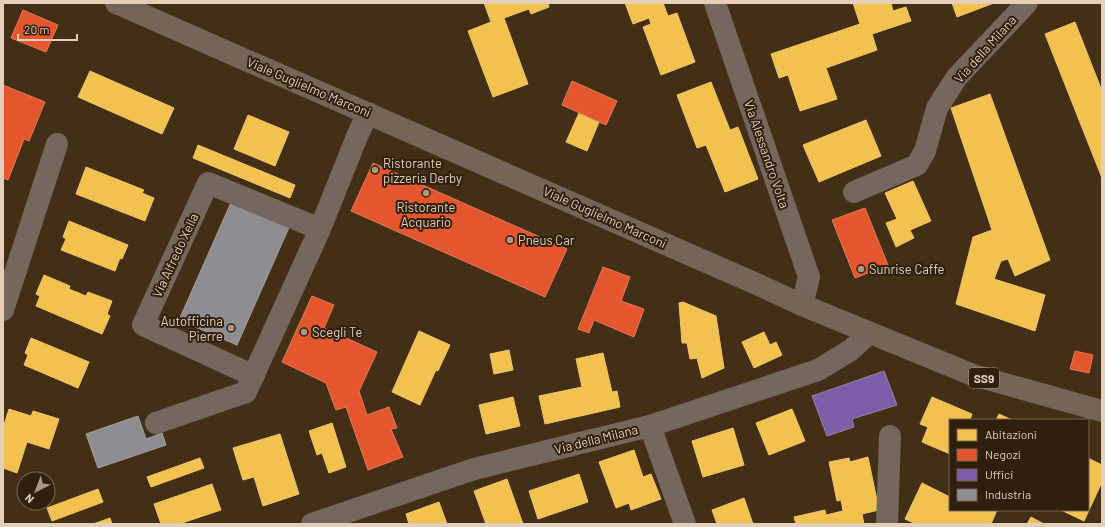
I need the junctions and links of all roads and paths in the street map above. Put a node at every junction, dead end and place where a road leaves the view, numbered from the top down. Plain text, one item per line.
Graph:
1 (116, 3) edge
2 (715, 3) edge
3 (1027, 3) edge
4 (368, 113) junction
5 (56, 144) dead end
6 (854, 192) dead end
7 (320, 229) junction
8 (802, 305) junction
9 (3, 310) edge
10 (869, 333) junction
11 (254, 376) junction
12 (1102, 411) edge
13 (156, 423) dead end
14 (650, 426) junction
15 (890, 436) dead end
16 (312, 524) edge
17 (685, 524) edge
18 (887, 524) edge

1 - 4 main road, Viale Guglielmo Marconi / SS9
2 - 8 street, Via Alessandro Volta
3 - 6 street, Via della Milana
4 - 7 street
4 - 8 main road, Viale Guglielmo Marconi / SS9
5 - 9 street
7 - 11 street
7 - 11 street, Via Alfredo Xella
8 - 10 main road, Viale Guglielmo Marconi / SS9
10 - 12 main road, Viale Guglielmo Marconi / SS9
10 - 14 street, Via della Milana
11 - 13 street
14 - 16 street, Via della Milana
14 - 17 street
15 - 18 street

